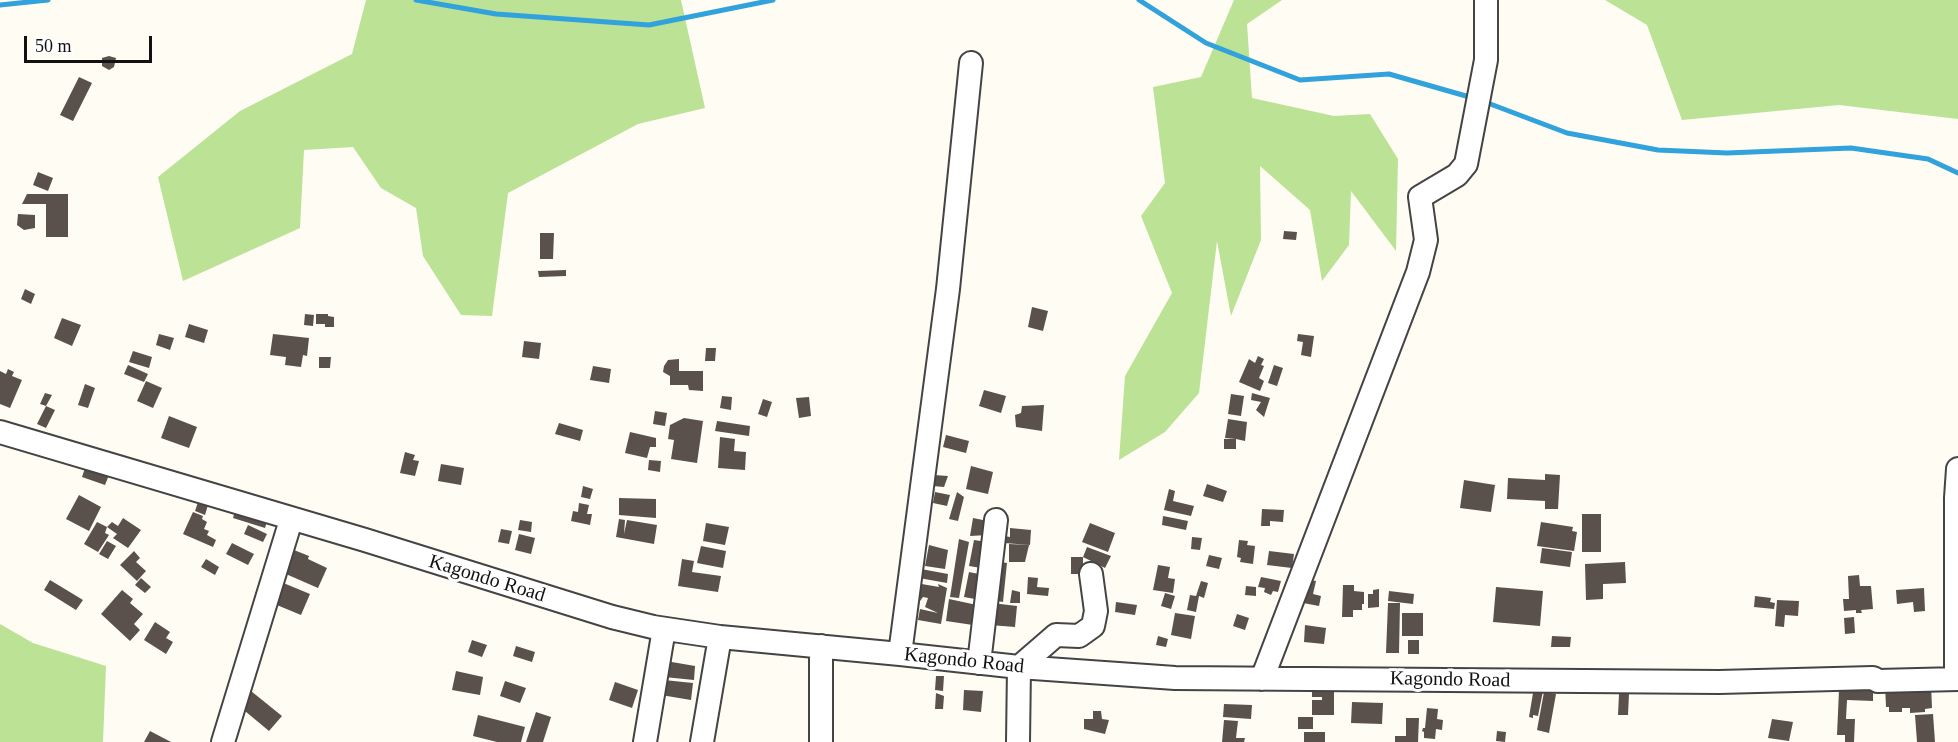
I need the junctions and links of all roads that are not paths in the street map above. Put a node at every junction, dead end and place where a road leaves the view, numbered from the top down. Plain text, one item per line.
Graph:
1 (1486, 0) edge
2 (971, 63) dead end
3 (0, 432) edge
4 (1958, 469) edge
5 (291, 520) junction
6 (996, 520) dead end
7 (1090, 574) dead end
8 (664, 628) junction
9 (720, 637) junction
10 (821, 646) junction
11 (900, 654) junction
12 (979, 663) junction
13 (1019, 667) junction
14 (1262, 679) junction
15 (1957, 679) edge
16 (223, 742) edge
17 (645, 742) edge
18 (702, 742) edge
19 (821, 742) edge
20 (1018, 742) edge

1 - 14 street
2 - 11 street
3 - 5 street, Kagondo Road
4 - 15 street
5 - 8 street, Kagondo Road
5 - 16 street
6 - 12 street
7 - 13 street
8 - 9 street, Kagondo Road
8 - 17 street
9 - 10 street, Kagondo Road
9 - 18 street
10 - 11 street, Kagondo Road
10 - 19 street
11 - 12 street, Kagondo Road
12 - 13 street, Kagondo Road
13 - 14 street, Kagondo Road
13 - 20 street
14 - 15 street, Kagondo Road

